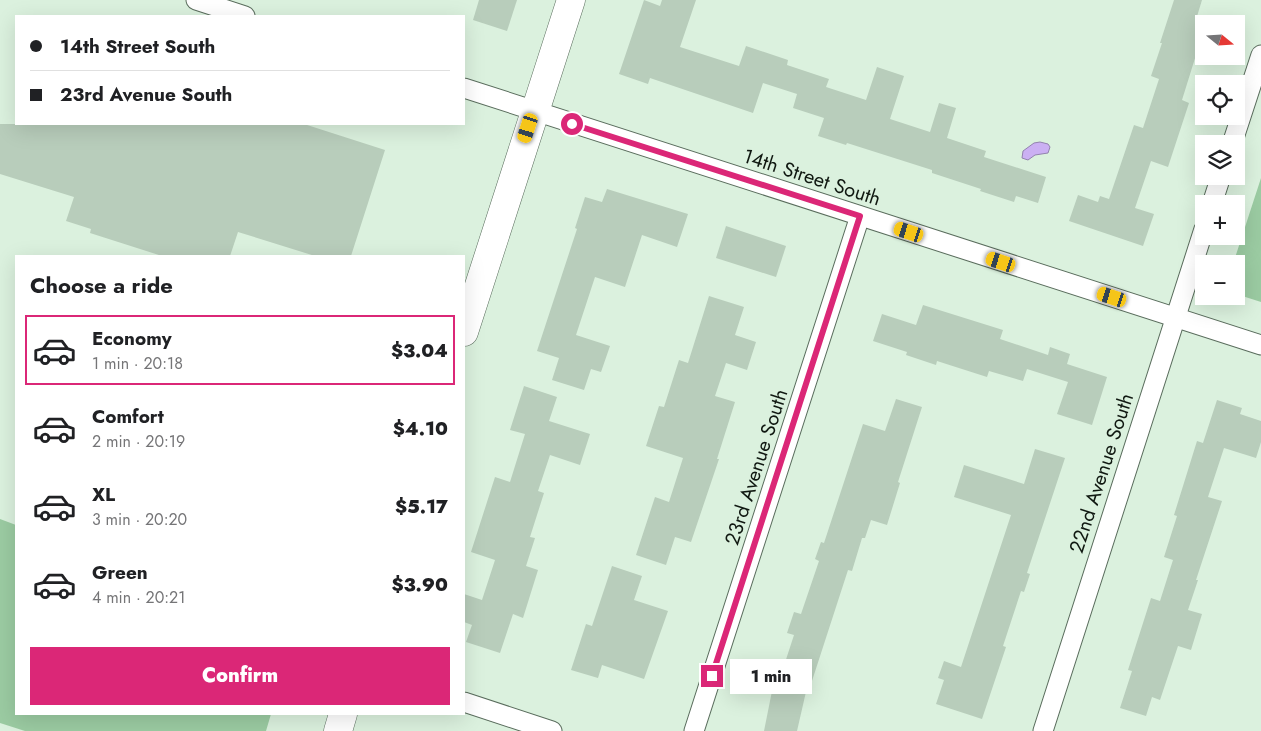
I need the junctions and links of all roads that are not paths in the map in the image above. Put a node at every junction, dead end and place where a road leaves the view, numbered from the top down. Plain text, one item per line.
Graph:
1 (196, 0) edge
2 (571, 0) edge
3 (242, 15) edge
4 (1261, 55) edge
5 (465, 88) edge
6 (534, 112) junction
7 (1235, 135) edge
8 (860, 216) junction
9 (1199, 245) edge
10 (1175, 317) junction
11 (465, 329) edge
12 (1261, 345) edge
13 (465, 702) edge
14 (344, 715) edge
15 (338, 731) edge
16 (552, 731) edge
17 (694, 731) edge
18 (1043, 731) edge

1 - 3 street
2 - 6 street
4 - 7 street
5 - 6 street, 14th Street South
6 - 8 street, 14th Street South
6 - 11 street
8 - 10 street, 14th Street South
8 - 17 street, 23rd Avenue South
9 - 10 street, 22nd Avenue South
10 - 12 street, 14th Street South
10 - 18 street, 22nd Avenue South
13 - 16 street
14 - 15 street

